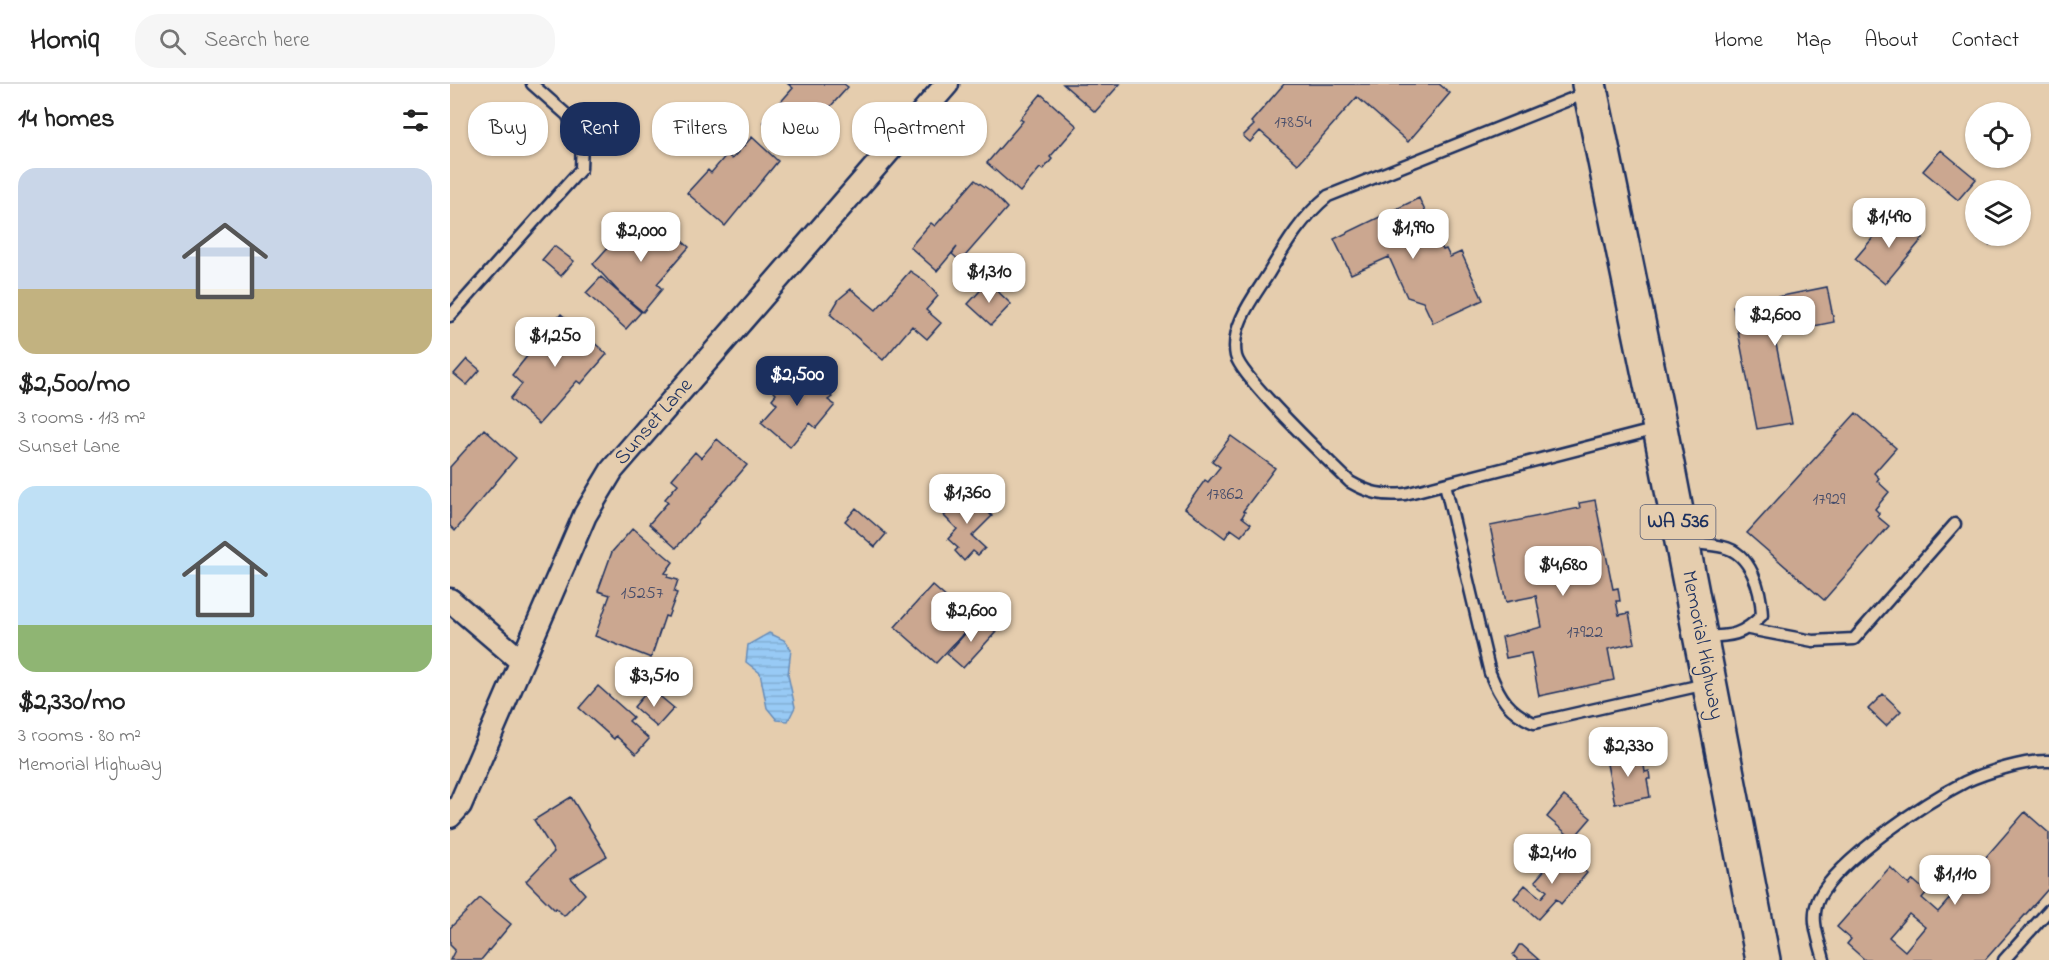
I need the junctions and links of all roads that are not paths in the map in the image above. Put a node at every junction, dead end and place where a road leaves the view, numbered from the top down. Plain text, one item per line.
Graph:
1 (532, 84) edge
2 (947, 84) edge
3 (1590, 88) edge
4 (450, 316) edge
5 (1660, 428) junction
6 (1445, 484) junction
7 (1955, 524) dead end
8 (1682, 542) junction
9 (450, 600) edge
10 (1749, 629) junction
11 (1701, 637) junction
12 (520, 660) junction
13 (1710, 684) junction
14 (2049, 761) edge
15 (450, 816) edge
16 (2049, 910) edge
17 (1763, 960) edge
18 (1824, 960) edge
19 (2004, 960) edge

1 - 4 lane
2 - 12 street, Sunset Lane
3 - 5 main road, Memorial Highway / WA 536
3 - 6 lane
5 - 6 lane
5 - 8 main road, Memorial Highway / WA 536
6 - 13 lane
7 - 10 lane
8 - 10 lane
8 - 11 main road, Memorial Highway / WA 536
9 - 12 street
10 - 11 lane
11 - 13 main road, Memorial Highway / WA 536
12 - 15 street, Sunset Lane
13 - 17 main road, Memorial Highway / WA 536
14 - 18 lane
16 - 19 lane

